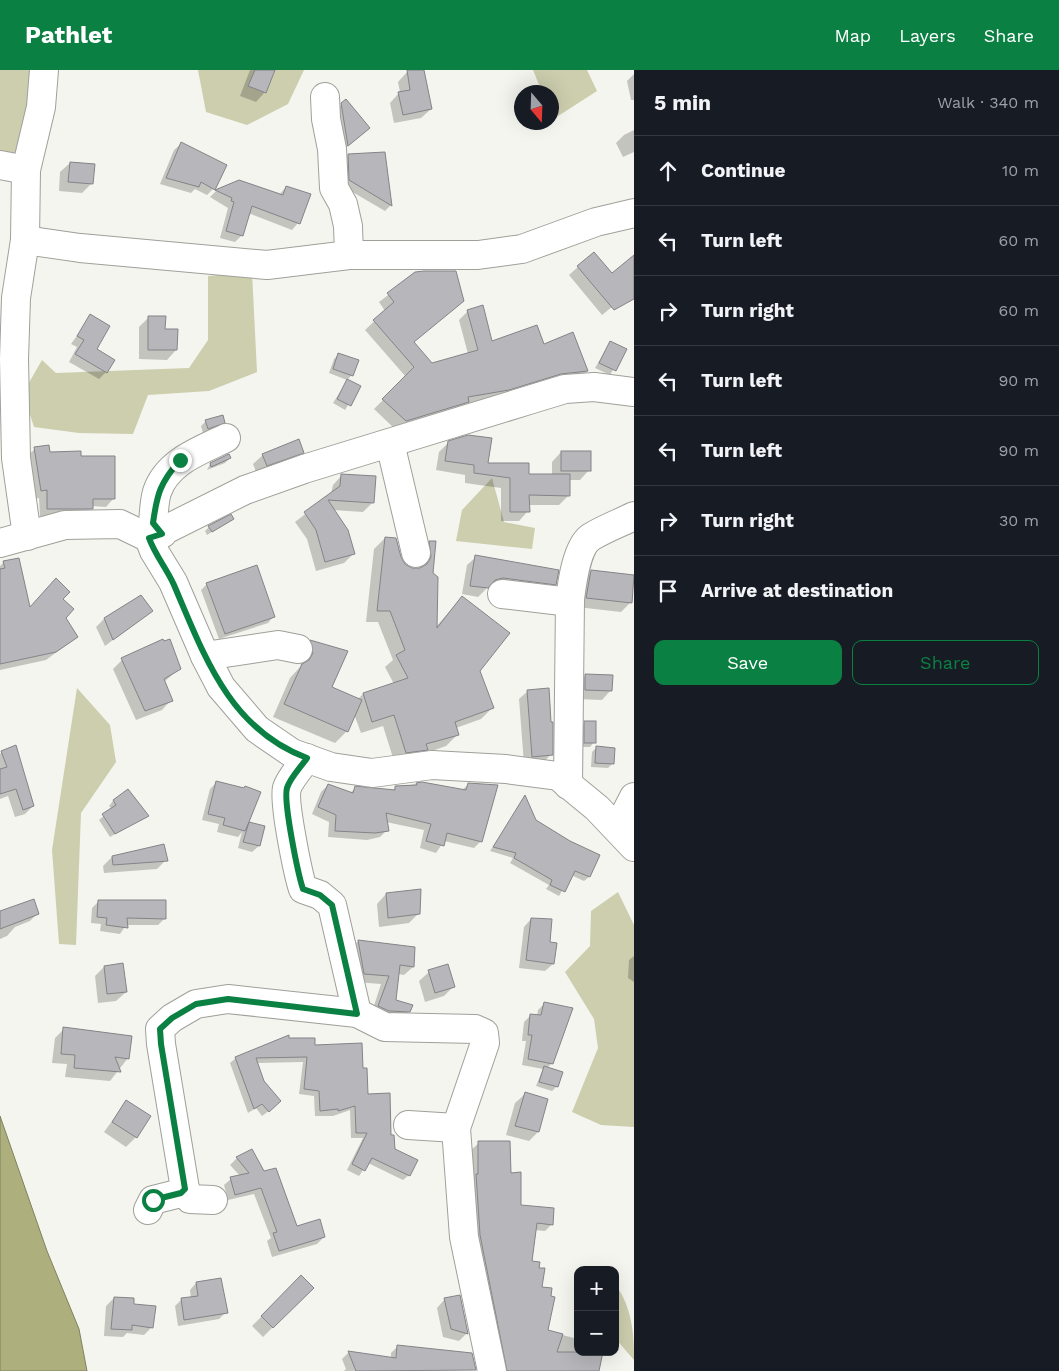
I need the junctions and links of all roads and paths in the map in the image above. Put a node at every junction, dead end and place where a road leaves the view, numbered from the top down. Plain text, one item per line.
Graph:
1 (44, 70) edge
2 (325, 97) dead end
3 (0, 164) edge
4 (26, 170) junction
5 (634, 213) edge
6 (26, 240) junction
7 (348, 255) junction
8 (634, 392) edge
9 (226, 438) dead end
10 (390, 443) junction
11 (634, 516) edge
12 (27, 536) junction
13 (155, 536) junction
14 (0, 543) edge
15 (416, 553) dead end
16 (502, 594) dead end
17 (570, 602) junction
18 (298, 649) dead end
19 (205, 656) junction
20 (307, 758) junction
21 (568, 785) junction
22 (634, 797) edge
23 (626, 837) edge
24 (357, 1014) junction
25 (408, 1125) dead end
26 (456, 1128) junction
27 (185, 1189) junction
28 (213, 1200) dead end
29 (148, 1210) dead end
30 (492, 1371) edge

1 - 4 street
2 - 7 street
3 - 4 street
4 - 6 street
5 - 7 street
6 - 7 street
6 - 12 street
8 - 10 street
9 - 13 street
10 - 13 street
10 - 15 street
11 - 17 street
12 - 13 street
12 - 14 street
13 - 19 street
16 - 17 street
17 - 21 street
18 - 19 street
19 - 20 street
20 - 21 street
20 - 24 street
21 - 23 street
22 - 23 street
24 - 26 street
24 - 27 street
25 - 26 street
26 - 30 street
27 - 28 street
27 - 29 street

